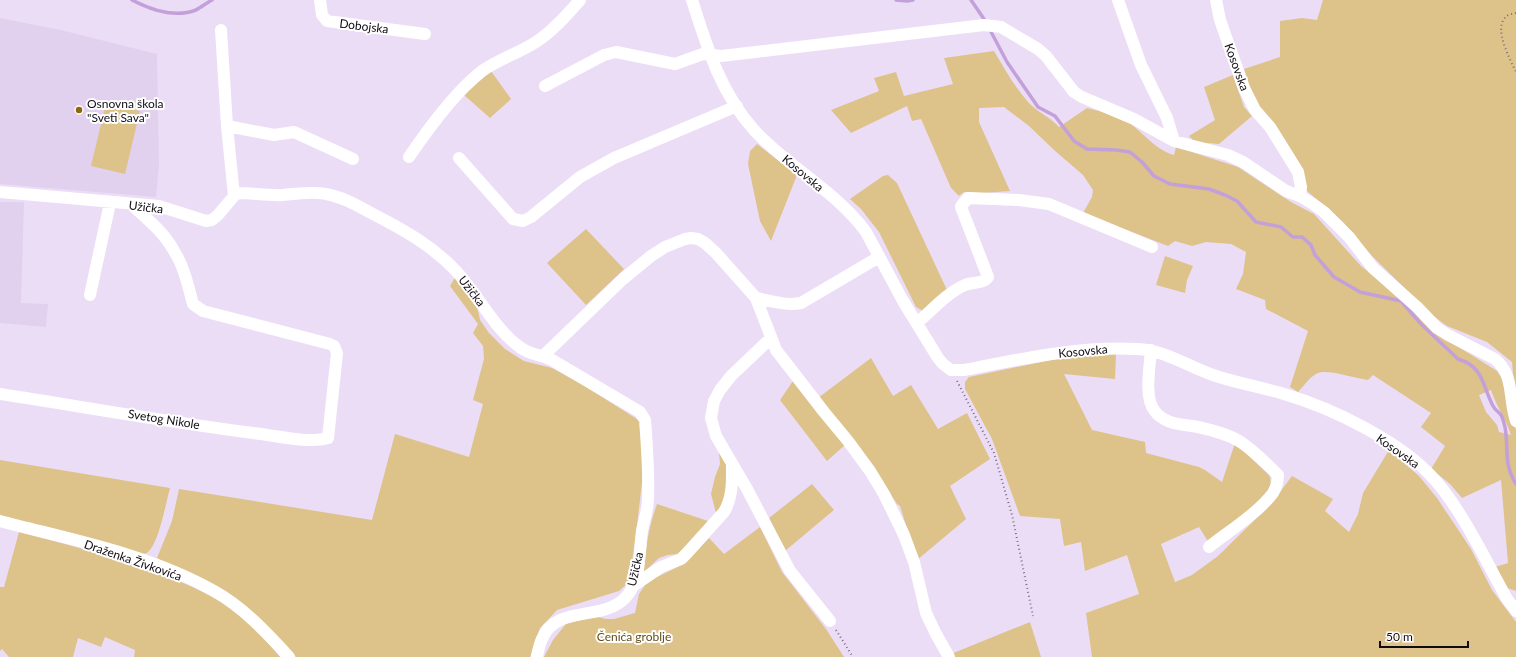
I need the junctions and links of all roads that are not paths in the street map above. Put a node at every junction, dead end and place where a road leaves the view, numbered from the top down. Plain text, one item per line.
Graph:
1 (320, 0) edge
2 (580, 0) edge
3 (692, 0) edge
4 (1118, 0) edge
5 (1216, 0) edge
6 (221, 30) dead end
7 (425, 34) dead end
8 (709, 54) junction
9 (545, 86) dead end
10 (737, 106) junction
11 (227, 126) junction
12 (1174, 141) junction
13 (409, 157) dead end
14 (459, 158) dead end
15 (353, 159) dead end
16 (0, 192) edge
17 (234, 196) junction
18 (1300, 196) junction
19 (110, 203) junction
20 (132, 205) junction
21 (1152, 247) dead end
22 (879, 257) junction
23 (90, 295) dead end
24 (756, 298) junction
25 (917, 323) junction
26 (771, 338) junction
27 (1151, 350) junction
28 (543, 356) junction
29 (0, 394) edge
30 (1516, 422) edge
31 (732, 463) junction
32 (0, 521) edge
33 (1209, 547) dead end
34 (633, 586) junction
35 (1512, 600) edge
36 (1516, 611) edge
37 (830, 621) road end
38 (289, 657) edge
39 (537, 657) edge
40 (949, 657) edge

1 - 7 street, Dobojska
2 - 13 street
3 - 8 street, Kosovska
4 - 12 street
5 - 18 street, Kosovska
6 - 11 street
8 - 9 street
8 - 10 street, Kosovska
8 - 12 street
10 - 14 street
10 - 22 street, Kosovska
11 - 15 street
11 - 17 street
12 - 18 street
16 - 19 street, Užička
17 - 20 street, Užička
17 - 28 street, Užička
18 - 30 street
19 - 20 street, Užička
19 - 23 street
20 - 29 street, Svetog Nikole
21 - 25 street
22 - 24 street
22 - 25 street, Kosovska
24 - 26 street
24 - 28 street
25 - 27 street, Kosovska
26 - 31 street
26 - 40 street
27 - 33 street
27 - 35 street, Kosovska
28 - 34 street, Užička
31 - 34 street
31 - 37 street
32 - 38 street, Draženka Živkovića
34 - 39 street, Užička
35 - 36 street, Kosovska

